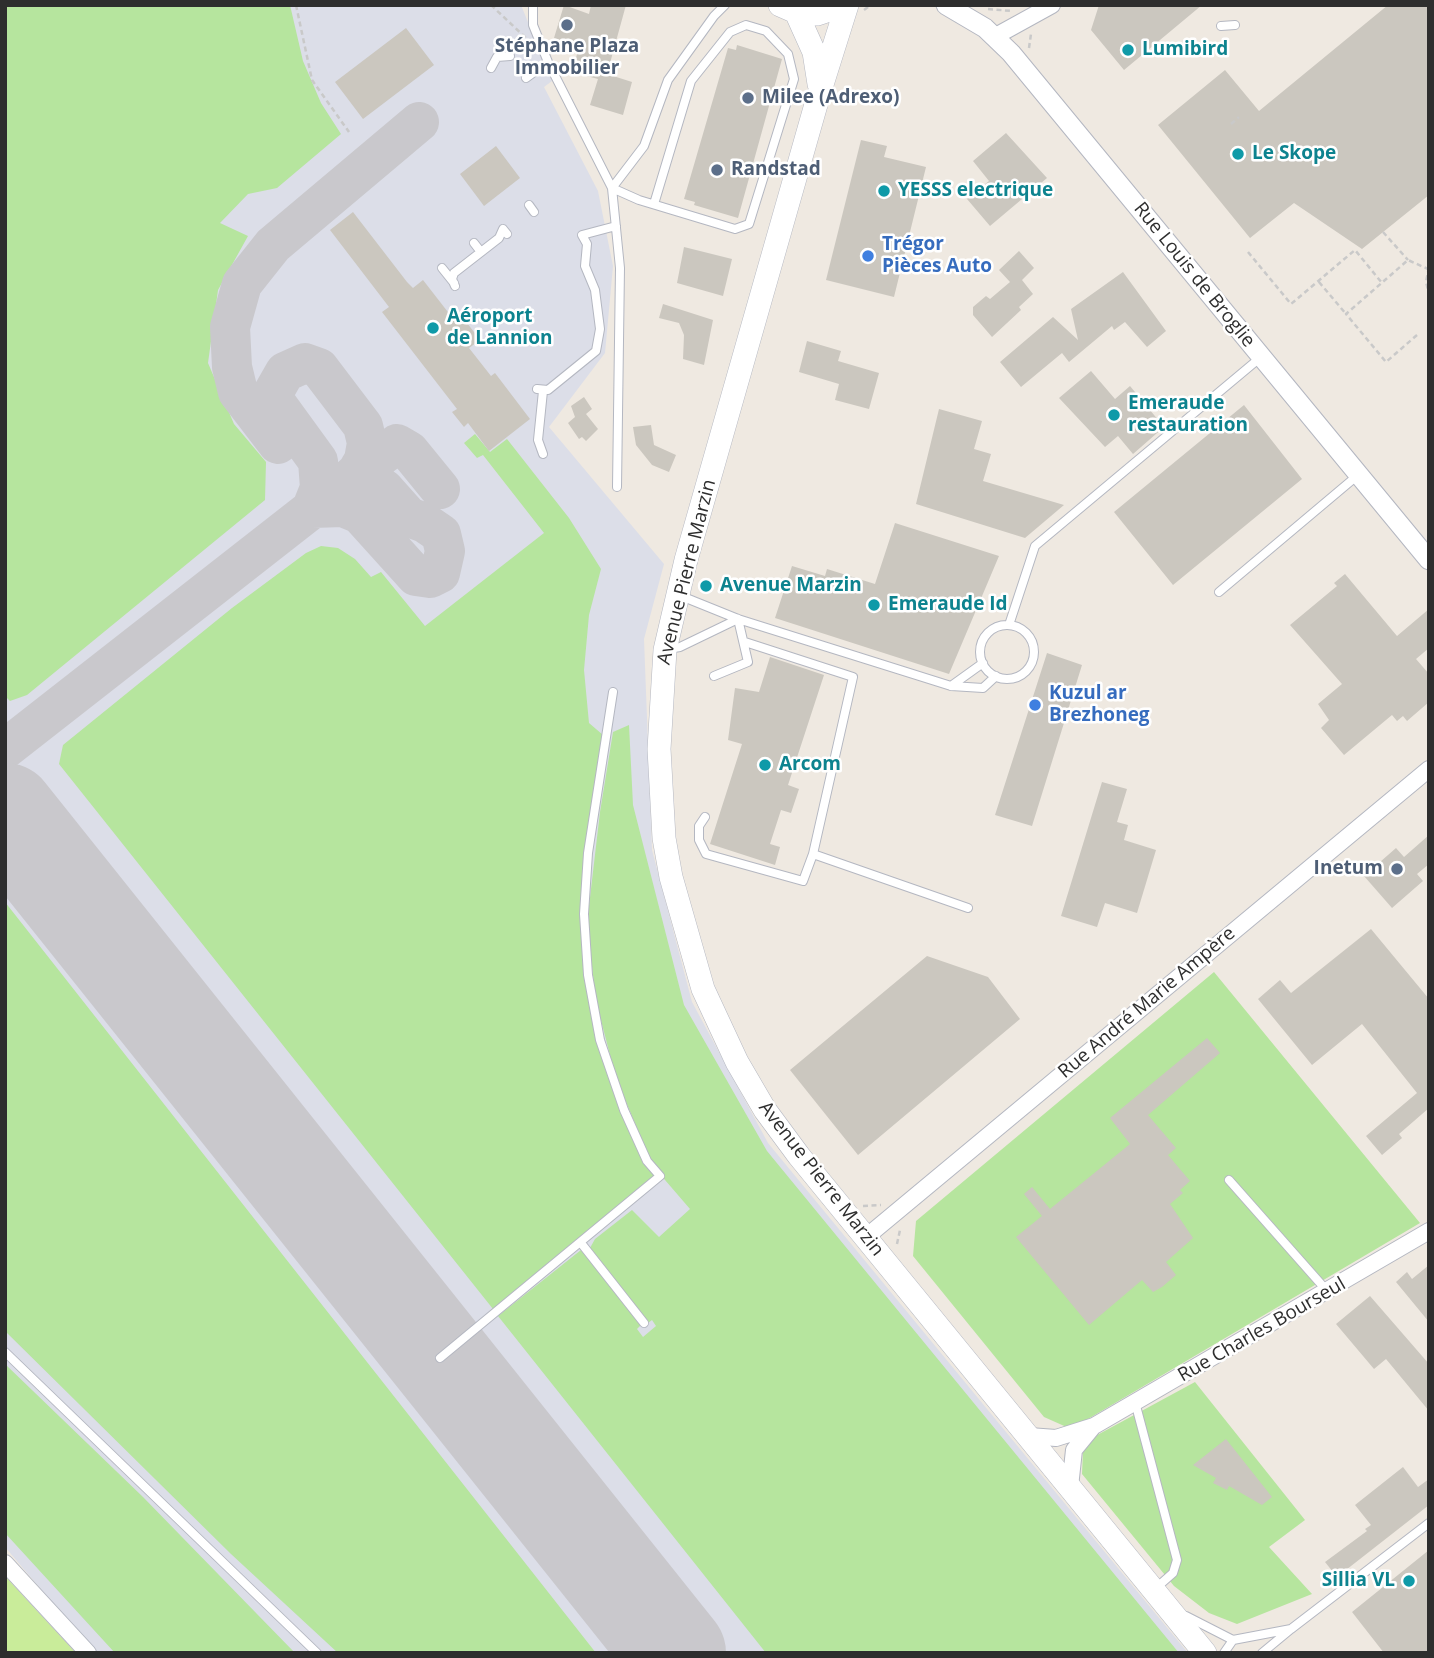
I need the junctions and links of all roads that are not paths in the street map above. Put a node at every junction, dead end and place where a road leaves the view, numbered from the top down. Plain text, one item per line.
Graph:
1 (533, 5) edge
2 (725, 5) edge
3 (846, 5) edge
4 (946, 5) edge
5 (1052, 5) edge
6 (788, 8) edge
7 (1235, 25) dead end
8 (1220, 26) dead end
9 (994, 37) junction
10 (510, 56) dead end
11 (548, 62) junction
12 (491, 68) dead end
13 (526, 78) dead end
14 (819, 94) junction
15 (612, 188) junction
16 (654, 204) junction
17 (616, 226) junction
18 (507, 234) dead end
19 (474, 243) dead end
20 (479, 254) junction
21 (484, 264) dead end
22 (442, 268) dead end
23 (1261, 357) junction
24 (543, 454) dead end
25 (1358, 475) junction
26 (617, 486) dead end
27 (1429, 560) edge
28 (1219, 592) dead end
29 (678, 595) junction
30 (738, 619) junction
31 (1010, 625) junction
32 (745, 642) junction
33 (665, 650) junction
34 (983, 663) junction
35 (715, 676) dead end
36 (996, 676) junction
37 (951, 686) junction
38 (612, 692) dead end
39 (1429, 769) edge
40 (705, 817) dead end
41 (813, 854) junction
42 (968, 908) dead end
43 (1229, 1180) dead end
44 (1429, 1231) edge
45 (865, 1238) junction
46 (580, 1243) junction
47 (1328, 1292) junction
48 (644, 1323) dead end
49 (5, 1352) edge
50 (440, 1358) dead end
51 (1135, 1402) junction
52 (1094, 1426) junction
53 (1029, 1436) junction
54 (1070, 1487) junction
55 (1429, 1523) edge
56 (5, 1563) edge
57 (1161, 1598) junction
58 (1291, 1629) junction
59 (1233, 1640) junction
60 (88, 1653) edge
61 (317, 1653) edge
62 (1205, 1653) edge
63 (1224, 1653) edge
64 (1262, 1653) edge

1 - 11 lane
2 - 15 lane
3 - 6 main road
3 - 14 main road, Avenue Pierre Marzin
4 - 9 street, Rue Louis de Broglie
5 - 9 street
6 - 14 main road
7 - 8 lane
9 - 23 street, Rue Louis de Broglie
10 - 12 lane
11 - 13 lane
11 - 15 lane
14 - 29 main road, Avenue Pierre Marzin
15 - 16 lane
15 - 17 lane
16 - 16 lane
17 - 24 lane
17 - 26 lane
18 - 20 lane
19 - 20 lane
20 - 21 lane
20 - 22 lane
23 - 25 street, Rue Louis de Broglie
23 - 31 lane
25 - 27 street, Rue Louis de Broglie
25 - 28 lane
29 - 30 lane
29 - 33 main road, Avenue Pierre Marzin
30 - 32 lane
30 - 33 lane
30 - 37 lane
31 - 34 lane
31 - 36 lane
32 - 35 lane
32 - 41 lane
33 - 45 main road, Avenue Pierre Marzin
34 - 36 lane
34 - 37 lane
36 - 37 lane
38 - 46 lane
39 - 45 street, Rue André Marie Ampère
40 - 41 lane
41 - 42 lane
43 - 47 lane
44 - 47 street, Rue Charles Bourseul
45 - 53 main road, Avenue Pierre Marzin
46 - 48 lane
46 - 50 lane
47 - 51 street, Rue Charles Bourseul
49 - 61 lane
51 - 52 street, Rue Charles Bourseul
51 - 57 lane
52 - 53 street, Rue Charles Bourseul
52 - 54 street, Rue Charles Bourseul
53 - 54 main road, Avenue Pierre Marzin
54 - 57 main road, Avenue Pierre Marzin
55 - 58 lane
56 - 60 street
57 - 59 lane
57 - 62 main road, Avenue Pierre Marzin
58 - 59 lane
58 - 64 lane
59 - 63 lane

